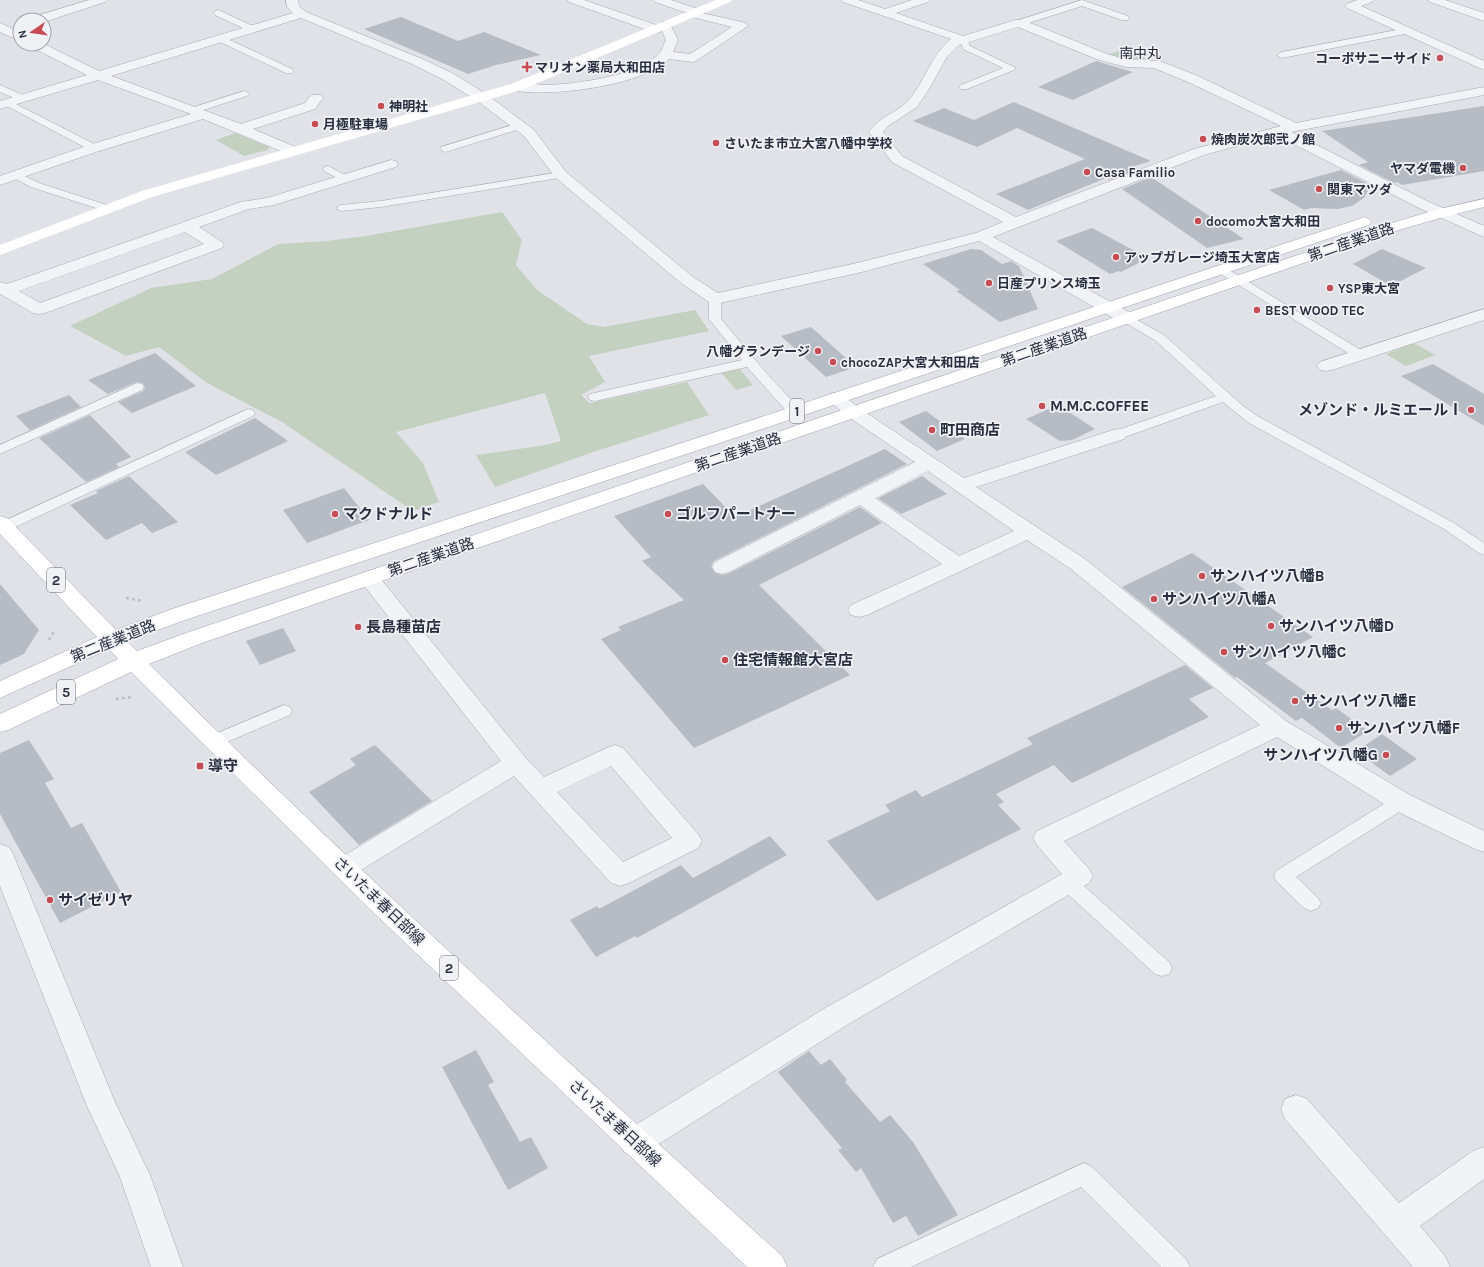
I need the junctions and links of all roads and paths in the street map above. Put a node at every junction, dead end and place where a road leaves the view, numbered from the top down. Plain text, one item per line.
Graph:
1 (102, 0) edge
2 (292, 0) edge
3 (573, 0) edge
4 (659, 0) edge
5 (726, 0) edge
6 (847, 0) edge
7 (924, 0) edge
8 (1368, 0) edge
9 (1434, 0) edge
10 (218, 13) dead end
11 (695, 13) junction
12 (884, 13) junction
13 (302, 14) junction
14 (52, 15) edge
15 (1484, 17) edge
16 (1125, 18) dead end
17 (1019, 23) junction
18 (661, 27) junction
19 (252, 29) junction
20 (1407, 32) junction
21 (220, 38) junction
22 (964, 40) junction
23 (51, 52) edge
24 (666, 55) junction
25 (1282, 55) dead end
26 (1484, 66) edge
27 (289, 71) dead end
28 (97, 75) junction
29 (516, 87) junction
30 (964, 87) dead end
31 (0, 88) edge
32 (1484, 91) edge
33 (244, 94) dead end
34 (481, 97) junction
35 (22, 98) junction
36 (316, 98) dead end
37 (4, 104) edge
38 (199, 112) junction
39 (519, 126) junction
40 (1295, 128) junction
41 (241, 129) junction
42 (1280, 132) junction
43 (94, 148) junction
44 (445, 148) dead end
45 (293, 151) junction
46 (391, 164) dead end
47 (328, 169) dead end
48 (16, 175) junction
49 (561, 175) junction
50 (345, 179) junction
51 (0, 181) edge
52 (1484, 190) edge
53 (1484, 202) edge
54 (1422, 204) junction
55 (341, 208) dead end
56 (109, 209) junction
57 (1440, 213) junction
58 (1016, 223) junction
59 (187, 226) junction
60 (1484, 232) edge
61 (981, 236) junction
62 (0, 250) edge
63 (1220, 269) junction
64 (1239, 281) junction
65 (3, 289) edge
66 (715, 299) junction
67 (1109, 307) junction
68 (1484, 314) edge
69 (1128, 319) junction
70 (1360, 355) junction
71 (750, 362) junction
72 (1326, 366) dead end
73 (137, 387) dead end
74 (595, 397) dead end
75 (1224, 397) junction
76 (835, 398) junction
77 (795, 412) junction
78 (853, 412) junction
79 (248, 413) dead end
80 (1117, 435) joint
81 (0, 450) edge
82 (929, 462) junction
83 (962, 486) junction
84 (860, 497) junction
85 (2, 524) edge
86 (1029, 532) junction
87 (1484, 550) edge
88 (958, 564) junction
89 (722, 567) dead end
90 (369, 578) junction
91 (859, 610) dead end
92 (112, 638) junction
93 (134, 661) junction
94 (0, 690) edge
95 (284, 712) dead end
96 (0, 724) edge
97 (1278, 726) junction
98 (214, 741) junction
99 (516, 762) junction
100 (540, 789) junction
101 (1401, 802) junction
102 (1484, 842) edge
103 (0, 854) edge
104 (344, 868) junction
105 (1068, 883) junction
106 (1311, 903) dead end
107 (1162, 968) dead end
108 (1296, 1109) dead end
109 (635, 1142) junction
110 (1484, 1161) edge
111 (1397, 1224) junction
112 (167, 1267) edge
113 (771, 1267) edge
114 (885, 1267) edge
115 (1178, 1267) edge
116 (1434, 1267) edge

1 - 14 street
2 - 13 street
3 - 18 street
4 - 11 street
5 - 11 main road
6 - 12 street
7 - 12 street
8 - 20 street
9 - 15 street
10 - 19 lane
11 - 18 main road
11 - 24 street
12 - 22 street
13 - 19 street
13 - 34 street
16 - 17 lane
17 - 22 street
17 - 40 street
18 - 24 street
18 - 29 main road
19 - 21 street
20 - 25 lane
20 - 26 street
21 - 27 lane
21 - 28 street
22 - 30 lane
22 - 58 street
23 - 28 street
24 - 29 street
28 - 35 street
28 - 38 street
29 - 34 main road
31 - 35 lane
32 - 40 street
33 - 38 lane
34 - 39 street
34 - 45 main road
35 - 37 street
36 - 41 street
37 - 43 lane
38 - 41 street
38 - 43 street
39 - 44 lane
39 - 49 street
40 - 42 street
41 - 45 street
42 - 54 street
42 - 58 street
43 - 48 street
45 - 56 main road
46 - 50 street
47 - 50 lane
48 - 51 street
48 - 56 lane
49 - 55 lane
49 - 66 street
50 - 59 street
52 - 54 main road, 第二産業道路 / 1
53 - 57 main road, 第二産業道路 / 1
54 - 57 street
54 - 63 main road, 第二産業道路 / 1
56 - 62 main road
57 - 60 street
57 - 64 main road, 第二産業道路 / 1
58 - 61 street
59 - 65 street
59 - 65 street
61 - 66 street
61 - 67 street
63 - 64 lane
63 - 67 main road, 第二産業道路 / 1
64 - 69 main road, 第二産業道路 / 1
64 - 70 lane
66 - 71 lane
67 - 69 street
67 - 76 main road, 第二産業道路 / 1
68 - 70 street
69 - 75 lane
69 - 78 main road, 第二産業道路 / 1
70 - 72 street
71 - 74 lane
71 - 77 lane
73 - 81 lane
75 - 80 lane
75 - 87 lane
76 - 77 main road, 第二産業道路 / 1
76 - 78 street
77 - 92 main road, 第二産業道路 / 1
78 - 82 street
78 - 90 main road, 第二産業道路 / 1
79 - 85 lane
80 - 83 street
82 - 83 street
82 - 84 street
83 - 86 street
84 - 88 street
84 - 89 street
85 - 92 main road, さいたま春日部線 / 2
86 - 88 street
86 - 97 street
88 - 91 street
90 - 93 main road, 第二産業道路 / 1
90 - 99 street
92 - 93 main road, さいたま春日部線 / 2
92 - 94 main road, 第二産業道路 / 5
93 - 96 main road, 第二産業道路 / 5
93 - 98 main road, さいたま春日部線 / 2
95 - 98 lane
97 - 101 street
97 - 105 street
98 - 104 main road, さいたま春日部線 / 2
99 - 100 street
99 - 104 street
100 - 100 street
101 - 102 street
101 - 106 lane
103 - 112 street
104 - 109 main road, さいたま春日部線 / 2
105 - 107 lane
105 - 109 street
108 - 111 street
109 - 113 main road, さいたま春日部線 / 2
110 - 111 street
111 - 116 street
114 - 115 lane

